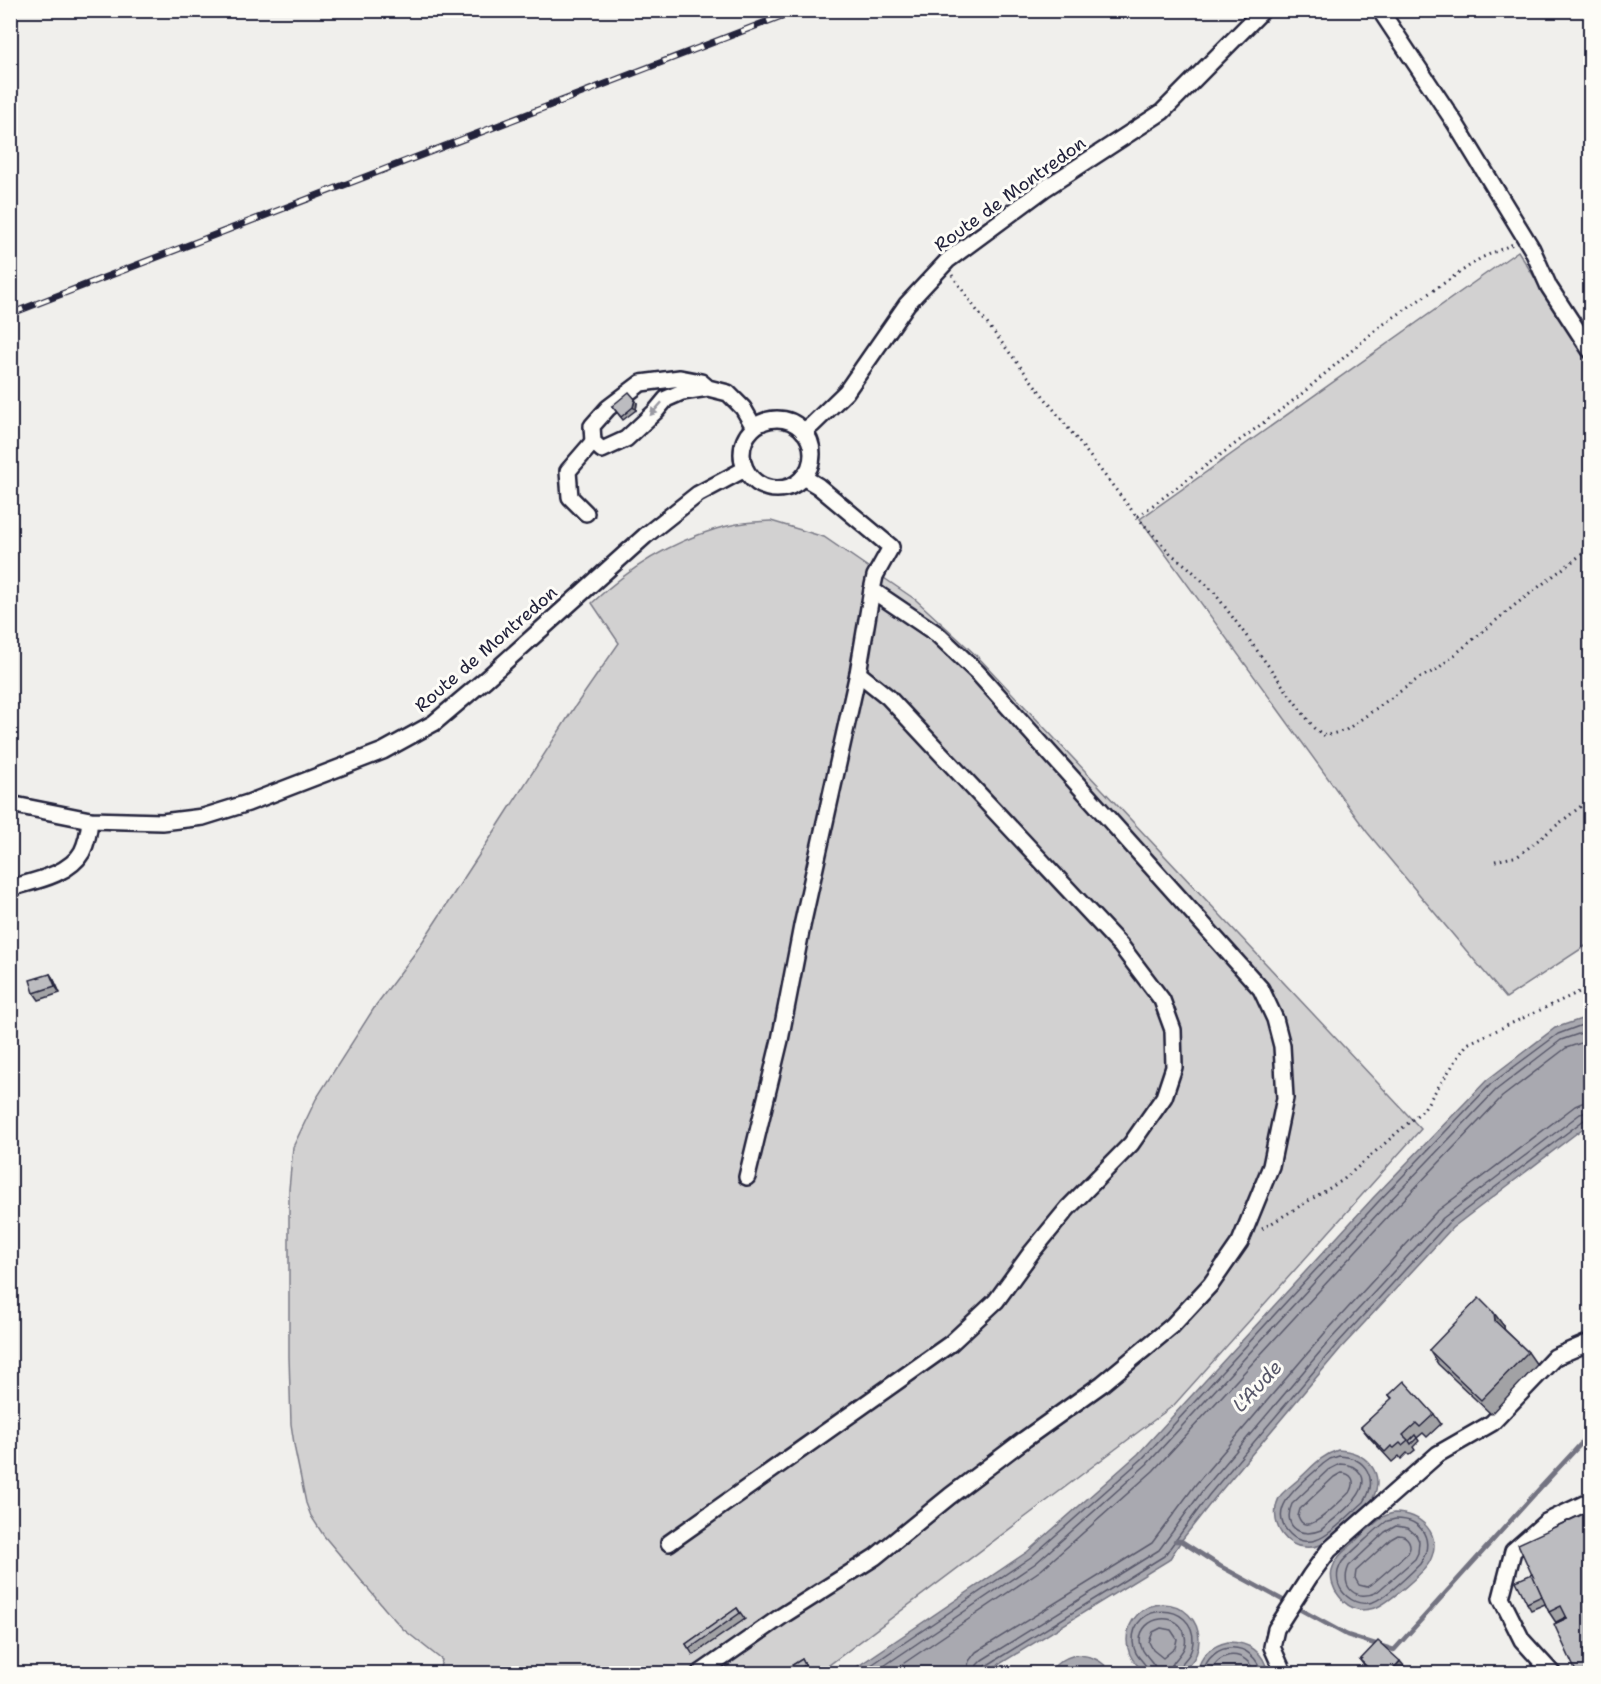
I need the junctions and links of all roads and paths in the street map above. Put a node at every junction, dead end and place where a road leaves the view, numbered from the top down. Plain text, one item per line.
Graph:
1 (1263, 10) edge
2 (1380, 10) edge
3 (1525, 238) junction
4 (944, 263) junction
5 (1590, 350) edge
6 (708, 388) junction
7 (754, 427) junction
8 (803, 431) junction
9 (593, 442) junction
10 (745, 469) junction
11 (803, 477) junction
12 (586, 513) dead end
13 (1137, 517) junction
14 (1590, 548) edge
15 (872, 590) junction
16 (858, 673) junction
17 (1590, 799) edge
18 (10, 804) edge
19 (90, 820) junction
20 (1495, 861) dead end
21 (10, 888) edge
22 (1590, 987) edge
23 (747, 1177) dead end
24 (1240, 1242) junction
25 (1590, 1342) edge
26 (1590, 1502) edge
27 (669, 1543) dead end
28 (699, 1674) edge
29 (1284, 1674) edge
30 (1553, 1674) edge

1 - 4 street, Route de Montredon
2 - 3 street
3 - 5 street
3 - 13 path
4 - 8 street, Route de Montredon
4 - 13 path
6 - 7 street
6 -> 9 street
6 - 9 street
7 - 8 street
7 - 10 street
8 - 11 street
9 - 12 street
10 - 11 street
10 - 19 street, Route de Montredon
11 - 15 street
13 - 14 path
15 - 16 street
15 - 24 street
16 - 23 street
16 - 27 street
17 - 20 path
18 - 19 street, Route de Montredon
19 - 21 street
22 - 24 path
24 - 28 street
25 - 29 street
26 - 30 street

